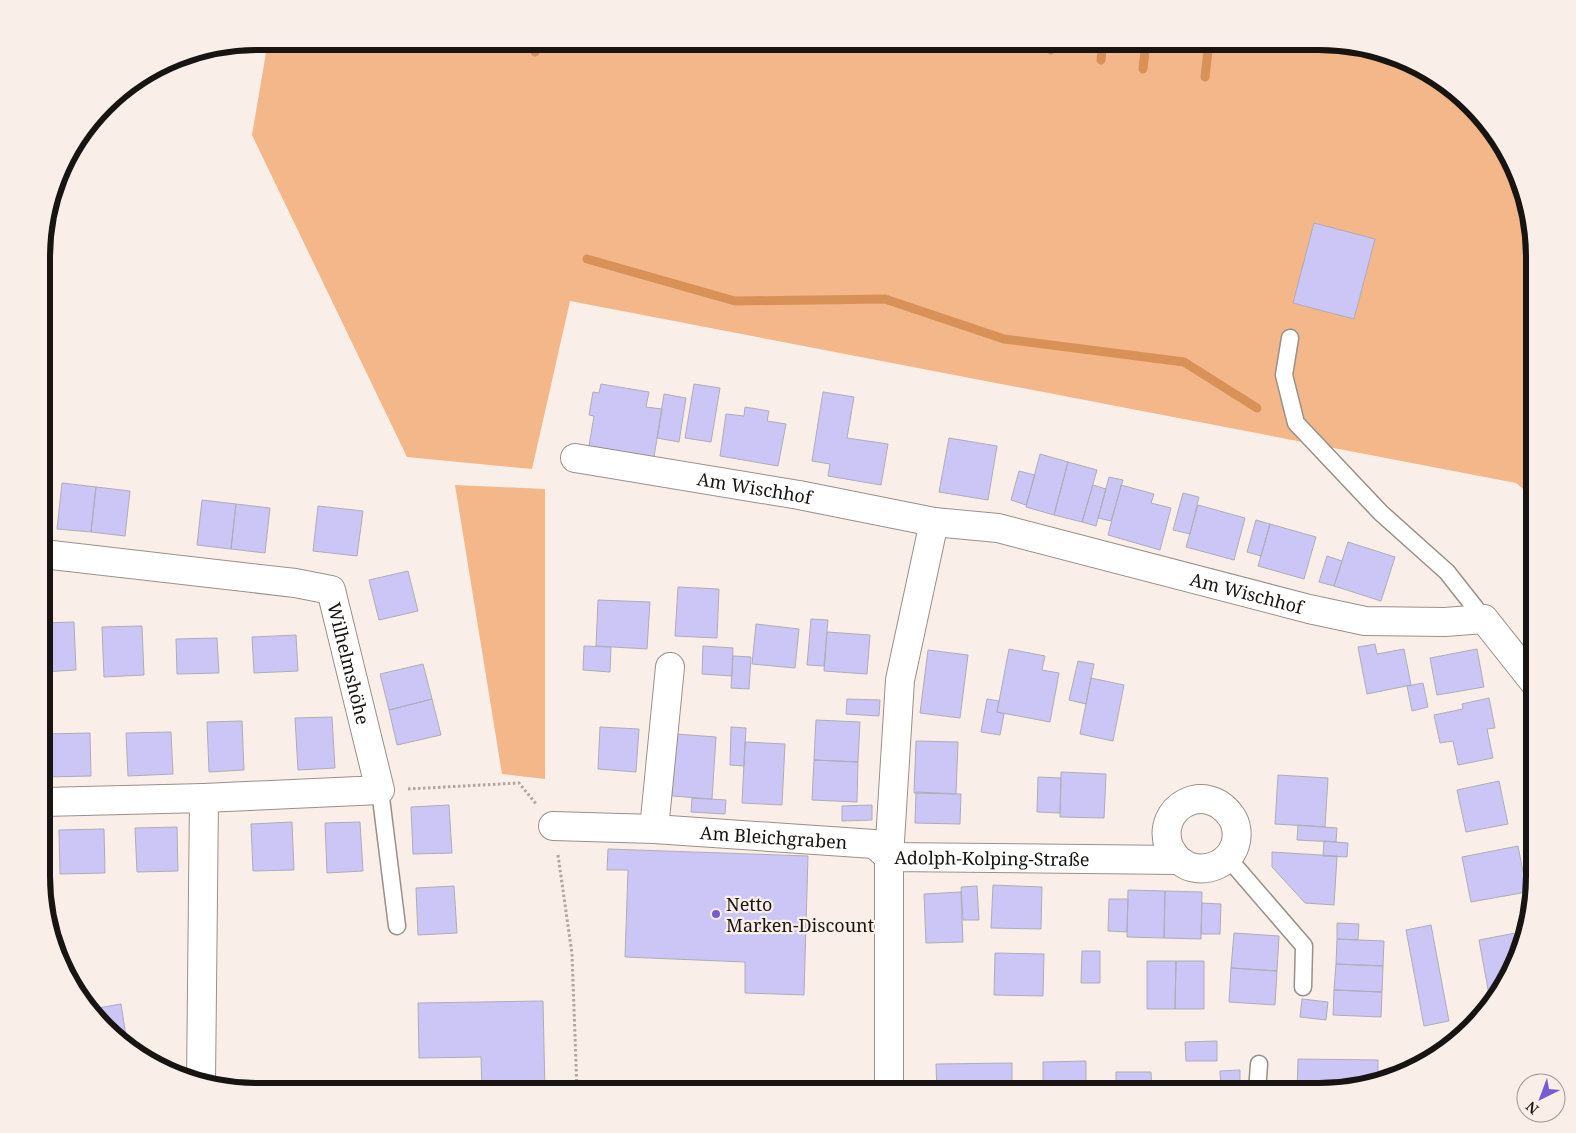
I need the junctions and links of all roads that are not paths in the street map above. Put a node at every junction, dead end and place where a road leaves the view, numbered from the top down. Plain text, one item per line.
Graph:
1 (1290, 338) dead end
2 (575, 458) dead end
3 (934, 522) junction
4 (50, 555) edge
5 (1484, 620) junction
6 (670, 667) dead end
7 (1526, 672) edge
8 (380, 790) junction
9 (204, 798) junction
10 (50, 802) edge
11 (554, 826) road end
12 (654, 829) junction
13 (889, 857) junction
14 (1228, 858) junction
15 (1178, 860) junction
16 (397, 926) dead end
17 (1303, 987) dead end
18 (1259, 1064) dead end
19 (201, 1075) edge
20 (889, 1083) edge
21 (1258, 1083) edge

1 - 5 lane
2 - 3 street, Am Wischhof
3 - 5 street, Am Wischhof
3 - 13 street
4 - 8 street, Wilhelmshöhe
5 - 7 street
6 - 12 street
8 - 9 street
8 - 16 lane
9 - 10 street
9 - 19 street
11 - 12 street, Am Bleichgraben
12 - 13 street, Am Bleichgraben
13 - 15 street, Adolph-Kolping-Straße
13 - 20 street, Adolph-Kolping-Straße
14 - 15 street, Adolph-Kolping-Straße
14 - 15 street
14 - 17 lane
18 - 21 lane

